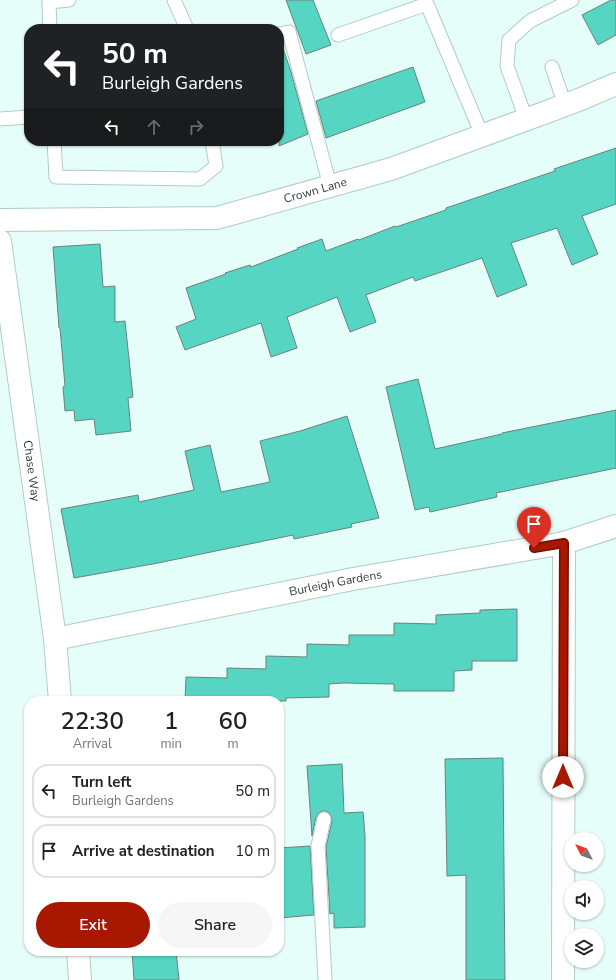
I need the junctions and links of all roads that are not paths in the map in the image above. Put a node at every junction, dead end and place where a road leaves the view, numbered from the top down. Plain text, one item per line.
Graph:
1 (69, 0) edge
2 (174, 0) edge
3 (572, 0) edge
4 (50, 24) edge
5 (185, 24) edge
6 (284, 33) edge
7 (338, 36) dead end
8 (552, 67) dead end
9 (616, 84) edge
10 (565, 105) junction
11 (24, 117) edge
12 (0, 119) edge
13 (526, 119) junction
14 (482, 135) junction
15 (54, 146) edge
16 (213, 146) edge
17 (330, 186) junction
18 (0, 220) edge
19 (0, 241) edge
20 (616, 526) edge
21 (564, 543) junction
22 (55, 639) junction
23 (60, 696) edge
24 (324, 819) dead end
25 (78, 956) edge
26 (80, 980) edge
27 (325, 980) edge
28 (562, 980) edge

1 - 4 lane
2 - 5 lane
3 - 13 lane
6 - 17 lane
7 - 14 lane
8 - 10 lane
9 - 10 street, Crown Lane
10 - 13 street, Crown Lane
11 - 12 lane
13 - 14 street, Crown Lane
14 - 17 street, Crown Lane
15 - 16 lane
17 - 18 street, Crown Lane
19 - 22 street, Chase Way
20 - 21 street, Burleigh Gardens
21 - 22 street, Burleigh Gardens
21 - 28 street
22 - 23 street, Chase Way
24 - 27 lane
25 - 26 street

